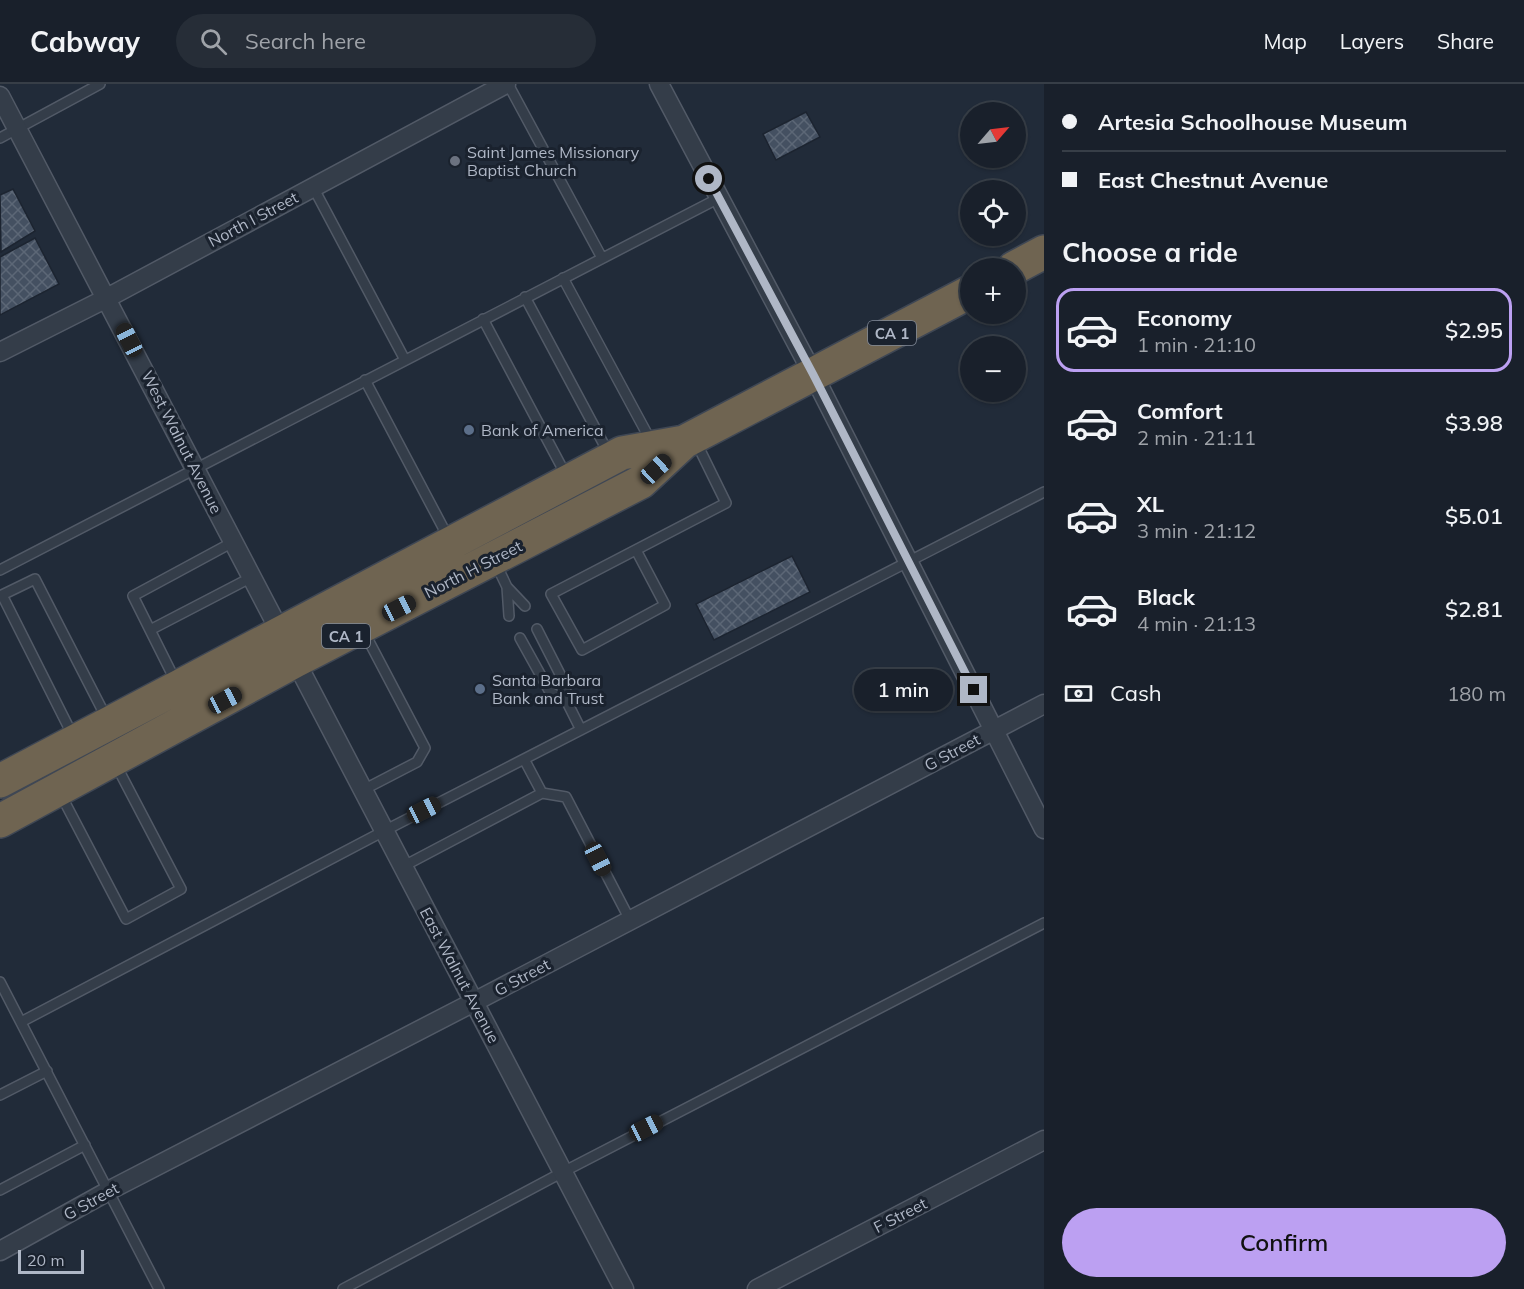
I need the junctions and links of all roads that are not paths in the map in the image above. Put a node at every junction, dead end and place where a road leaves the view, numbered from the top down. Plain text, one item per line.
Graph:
1 (100, 84) edge
2 (507, 84) edge
3 (659, 84) edge
4 (0, 96) edge
5 (17, 129) junction
6 (0, 138) edge
7 (313, 187) junction
8 (719, 198) junction
9 (1044, 252) edge
10 (602, 258) junction
11 (1026, 262) edge
12 (563, 278) junction
13 (525, 297) junction
14 (960, 297) edge
15 (107, 298) junction
16 (483, 319) junction
17 (0, 352) edge
18 (405, 360) junction
19 (813, 374) junction
20 (365, 380) junction
21 (677, 442) junction
22 (612, 459) junction
23 (195, 468) junction
24 (570, 481) junction
25 (1044, 492) edge
26 (233, 542) junction
27 (451, 544) junction
28 (636, 550) junction
29 (909, 561) junction
30 (0, 570) edge
31 (500, 573) junction
32 (252, 577) junction
33 (525, 606) dead end
34 (509, 616) dead end
35 (362, 627) junction
36 (537, 629) dead end
37 (150, 630) junction
38 (520, 638) dead end
39 (288, 647) junction
40 (178, 687) junction
41 (567, 702) junction
42 (1044, 704) edge
43 (109, 724) junction
44 (580, 730) junction
45 (994, 730) junction
46 (75, 741) junction
47 (524, 759) junction
48 (114, 760) junction
49 (1, 778) edge
50 (58, 790) junction
51 (363, 790) junction
52 (542, 793) junction
53 (0, 821) edge
54 (1044, 829) edge
55 (384, 831) junction
56 (402, 867) junction
57 (630, 920) junction
58 (1044, 923) edge
59 (0, 982) edge
60 (474, 1002) junction
61 (21, 1022) junction
62 (46, 1071) junction
63 (0, 1095) edge
64 (1044, 1140) edge
65 (85, 1144) junction
66 (562, 1172) junction
67 (0, 1190) edge
68 (109, 1191) junction
69 (0, 1251) edge
70 (159, 1289) edge
71 (343, 1289) edge
72 (624, 1289) edge
73 (757, 1289) edge

1 - 5 lane
2 - 7 street, North I Street
2 - 10 lane
3 - 8 street
4 - 5 street, West Walnut Avenue
5 - 6 lane
5 - 15 street, West Walnut Avenue
7 - 15 street, North I Street
7 - 18 lane
8 - 10 lane
8 - 19 street
9 - 11 highway
10 - 12 lane
12 - 13 lane
12 - 21 lane
13 - 16 lane
13 - 22 lane
14 - 19 highway, North H Street / CA 1
15 - 17 street, North I Street
15 - 23 street, West Walnut Avenue
16 - 18 lane
16 - 24 lane
18 - 20 lane
19 - 21 highway, North H Street / CA 1
19 - 29 street
20 - 23 lane
20 - 27 lane
21 - 22 highway, North H Street / CA 1
21 - 28 lane
21 - 31 highway, North H Street / CA 1
22 - 24 highway, North H Street / CA 1
23 - 26 street, West Walnut Avenue
23 - 30 lane
24 - 27 highway, North H Street / CA 1
25 - 29 lane
26 - 32 street, West Walnut Avenue
26 - 37 lane
27 - 39 highway, North H Street / CA 1
28 - 28 lane
29 - 44 lane
29 - 45 street
31 - 33 lane
31 - 34 lane
31 - 35 highway, North H Street / CA 1
32 - 37 lane
32 - 39 street, West Walnut Avenue
35 - 39 highway, North H Street / CA 1
35 - 51 lane
36 - 41 lane
37 - 40 lane
38 - 41 lane
39 - 40 highway, North H Street / CA 1
39 - 48 highway, North H Street / CA 1
39 - 51 street, East Walnut Avenue
40 - 43 highway, North H Street / CA 1
41 - 44 lane
42 - 45 street, G Street
43 - 46 highway, North H Street / CA 1
43 - 46 lane
44 - 47 lane
45 - 54 street
45 - 57 street, G Street
46 - 49 highway, North H Street / CA 1
47 - 52 lane
47 - 55 lane
48 - 50 highway, North H Street / CA 1
48 - 50 lane
50 - 53 highway, North H Street / CA 1
51 - 55 street, East Walnut Avenue
52 - 56 lane
52 - 57 lane
55 - 56 street, East Walnut Avenue
55 - 61 lane
56 - 60 street, East Walnut Avenue
57 - 60 street, G Street
58 - 66 lane
59 - 61 lane
60 - 66 street, East Walnut Avenue
60 - 68 street, G Street
61 - 62 lane
62 - 63 lane
62 - 65 lane
64 - 73 street, F Street
65 - 67 lane
65 - 68 lane
66 - 71 lane
66 - 72 street, East Walnut Avenue
68 - 69 street, G Street
68 - 70 lane

